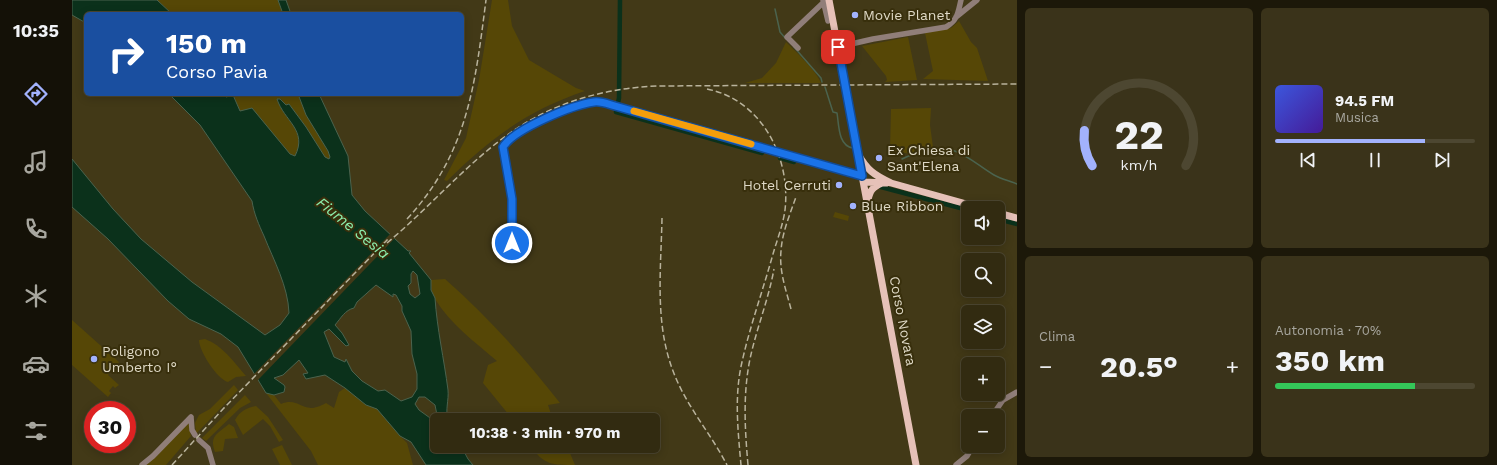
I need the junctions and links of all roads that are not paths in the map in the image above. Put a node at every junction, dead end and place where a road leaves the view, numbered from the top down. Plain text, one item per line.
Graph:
1 (825, 0) edge
2 (961, 0) edge
3 (977, 0) edge
4 (956, 17) junction
5 (828, 21) dead end
6 (838, 47) junction
7 (798, 48) dead end
8 (858, 154) junction
9 (863, 179) junction
10 (880, 180) junction
11 (867, 202) junction
12 (961, 202) edge
13 (1005, 215) edge
14 (1017, 218) edge
15 (512, 243) dead end
16 (1017, 392) edge
17 (997, 409) edge
18 (195, 435) dead end
19 (199, 440) dead end
20 (969, 453) edge
21 (142, 465) edge
22 (213, 465) edge
23 (916, 465) edge
24 (956, 465) edge

1 - 5 street
1 - 6 main road, Corso Novara
1 - 7 street
2 - 4 street
3 - 4 street
4 - 6 street
6 - 8 main road, Corso Novara
8 - 9 main road, Corso Novara
8 - 10 main road
9 - 10 main road
9 - 11 main road, Corso Novara
9 - 15 street
10 - 11 main road
10 - 12 main road
11 - 23 main road, Corso Novara
13 - 14 main road
16 - 17 street
18 - 21 street
19 - 22 street
20 - 24 street

